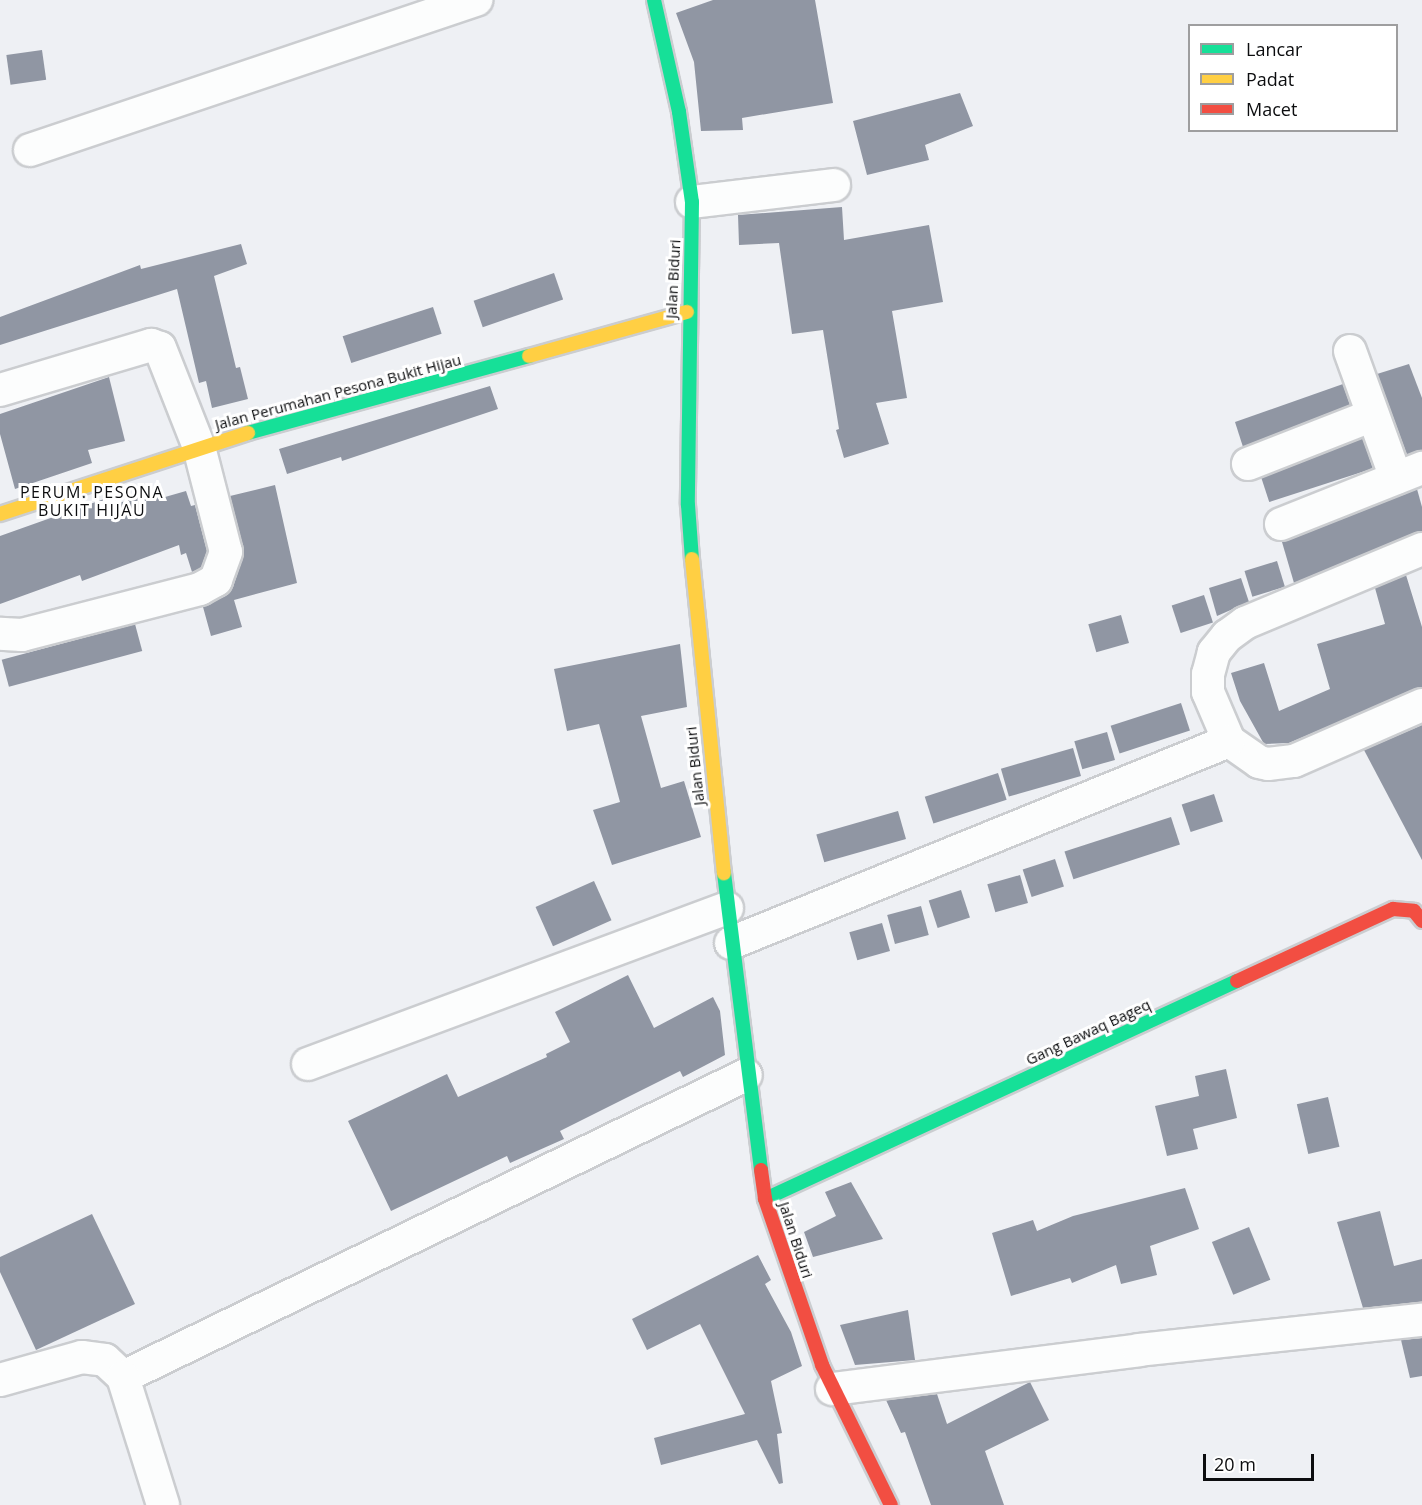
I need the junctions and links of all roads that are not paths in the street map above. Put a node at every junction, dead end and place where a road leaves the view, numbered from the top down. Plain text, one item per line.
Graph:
1 (476, 0) edge
2 (654, 0) edge
3 (30, 150) dead end
4 (834, 185) dead end
5 (692, 202) junction
6 (687, 312) junction
7 (1350, 351) dead end
8 (0, 390) edge
9 (1373, 415) junction
10 (199, 447) junction
11 (1248, 464) dead end
12 (1409, 473) edge
13 (0, 514) edge
14 (1281, 524) dead end
15 (1422, 549) edge
16 (0, 634) edge
17 (1422, 705) edge
18 (1229, 741) junction
19 (728, 908) junction
20 (1422, 921) edge
21 (731, 943) junction
22 (308, 1064) dead end
23 (746, 1075) junction
24 (765, 1199) junction
25 (1422, 1320) edge
26 (123, 1377) junction
27 (0, 1380) edge
28 (832, 1389) junction
29 (163, 1505) edge
30 (891, 1505) edge

1 - 3 street
2 - 5 street, Jalan Biduri
4 - 5 street
5 - 6 street, Jalan Biduri
6 - 10 street, Jalan Perumahan Pesona Bukit Hijau
6 - 19 street, Jalan Biduri
7 - 9 street
8 - 10 street
9 - 11 street
9 - 12 street
10 - 13 street, Jalan Perumahan Pesona Bukit Hijau
10 - 16 street
12 - 14 street
15 - 18 street
17 - 18 street
18 - 21 street
19 - 21 street, Jalan Biduri
19 - 22 street
20 - 24 street, Gang Bawaq Bageq
21 - 23 street, Jalan Biduri
23 - 24 street, Jalan Biduri
23 - 26 street
24 - 28 street, Jalan Biduri
25 - 28 street
26 - 27 street
26 - 29 street
28 - 30 street, Jalan Biduri

